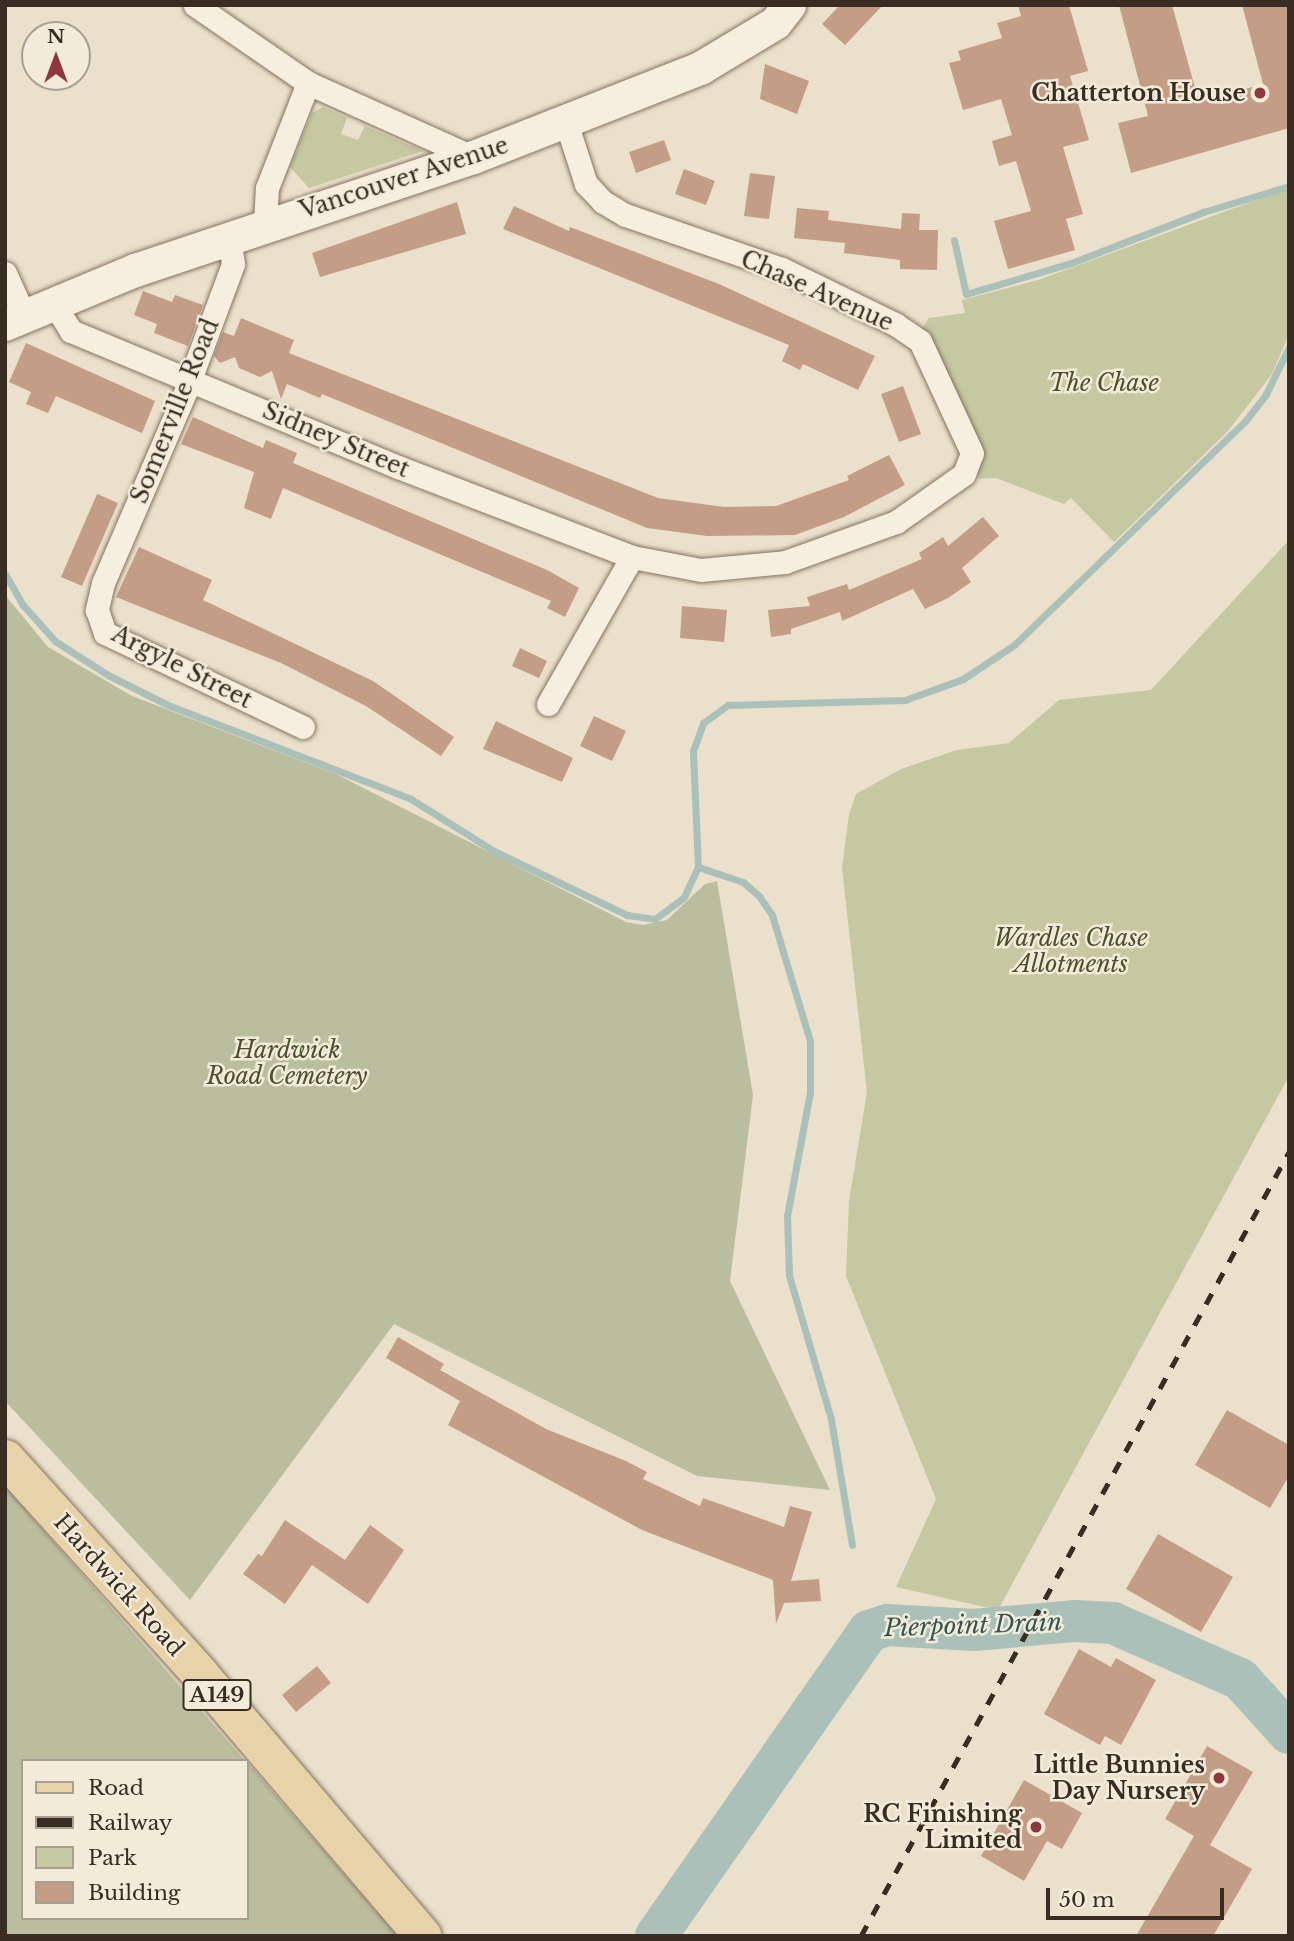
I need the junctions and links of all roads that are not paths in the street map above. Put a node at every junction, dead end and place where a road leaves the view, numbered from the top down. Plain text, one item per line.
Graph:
1 (195, 5) edge
2 (789, 5) edge
3 (308, 83) junction
4 (566, 122) junction
5 (473, 157) junction
6 (265, 224) junction
7 (229, 236) junction
8 (5, 273) edge
9 (28, 315) edge
10 (190, 379) junction
11 (972, 453) joint
12 (632, 557) junction
13 (103, 583) joint
14 (548, 704) dead end
15 (303, 727) dead end
16 (5, 1458) edge
17 (423, 1936) edge

1 - 3 street
2 - 4 main road, Vancouver Avenue
3 - 5 street
3 - 6 street
4 - 5 main road, Vancouver Avenue
4 - 11 street, Chase Avenue
5 - 6 main road, Vancouver Avenue
6 - 7 main road, Vancouver Avenue
7 - 9 main road, Vancouver Avenue
7 - 10 street, Somerville Road
8 - 9 street, Sidney Street
9 - 10 street, Sidney Street
10 - 12 street, Sidney Street
10 - 13 street, Somerville Road
11 - 12 street, Sidney Street
12 - 14 street
13 - 15 street, Argyle Street
16 - 17 main road, Hardwick Road / A149

